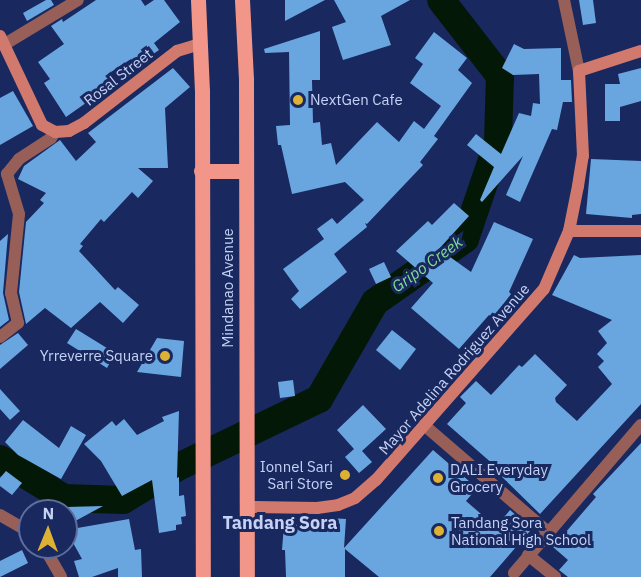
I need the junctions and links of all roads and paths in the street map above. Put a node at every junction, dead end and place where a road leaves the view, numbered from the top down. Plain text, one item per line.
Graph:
1 (78, 0) edge
2 (198, 0) edge
3 (242, 0) edge
4 (564, 0) edge
5 (2, 40) edge
6 (200, 44) junction
7 (641, 51) edge
8 (579, 71) junction
9 (55, 132) junction
10 (201, 171) junction
11 (246, 171) junction
12 (569, 231) junction
13 (641, 231) edge
14 (0, 337) edge
15 (424, 425) junction
16 (641, 425) edge
17 (246, 507) junction
18 (0, 515) edge
19 (18, 525) edge
20 (548, 532) junction
21 (528, 555) junction
22 (51, 559) edge
23 (514, 573) dead end
24 (61, 577) edge
25 (203, 577) edge
26 (247, 577) edge
27 (555, 577) edge

1 - 5 street
2 - 6 main road, Mindanao Avenue
3 - 11 main road, Mindanao Avenue
4 - 8 street
5 - 9 street
6 - 9 street, Rosal Street
6 - 10 main road, Mindanao Avenue
7 - 8 street
8 - 12 street, Mayor Adelina Rodriguez Avenue
9 - 14 street
10 - 11 main road
10 - 25 main road, Mindanao Avenue
11 - 17 main road, Mindanao Avenue
12 - 13 street
12 - 15 street, Mayor Adelina Rodriguez Avenue
15 - 17 street, Mayor Adelina Rodriguez Avenue
15 - 20 street
16 - 20 street
17 - 26 main road, Mindanao Avenue
18 - 19 street
20 - 21 street
21 - 23 street
21 - 27 street
22 - 24 street

